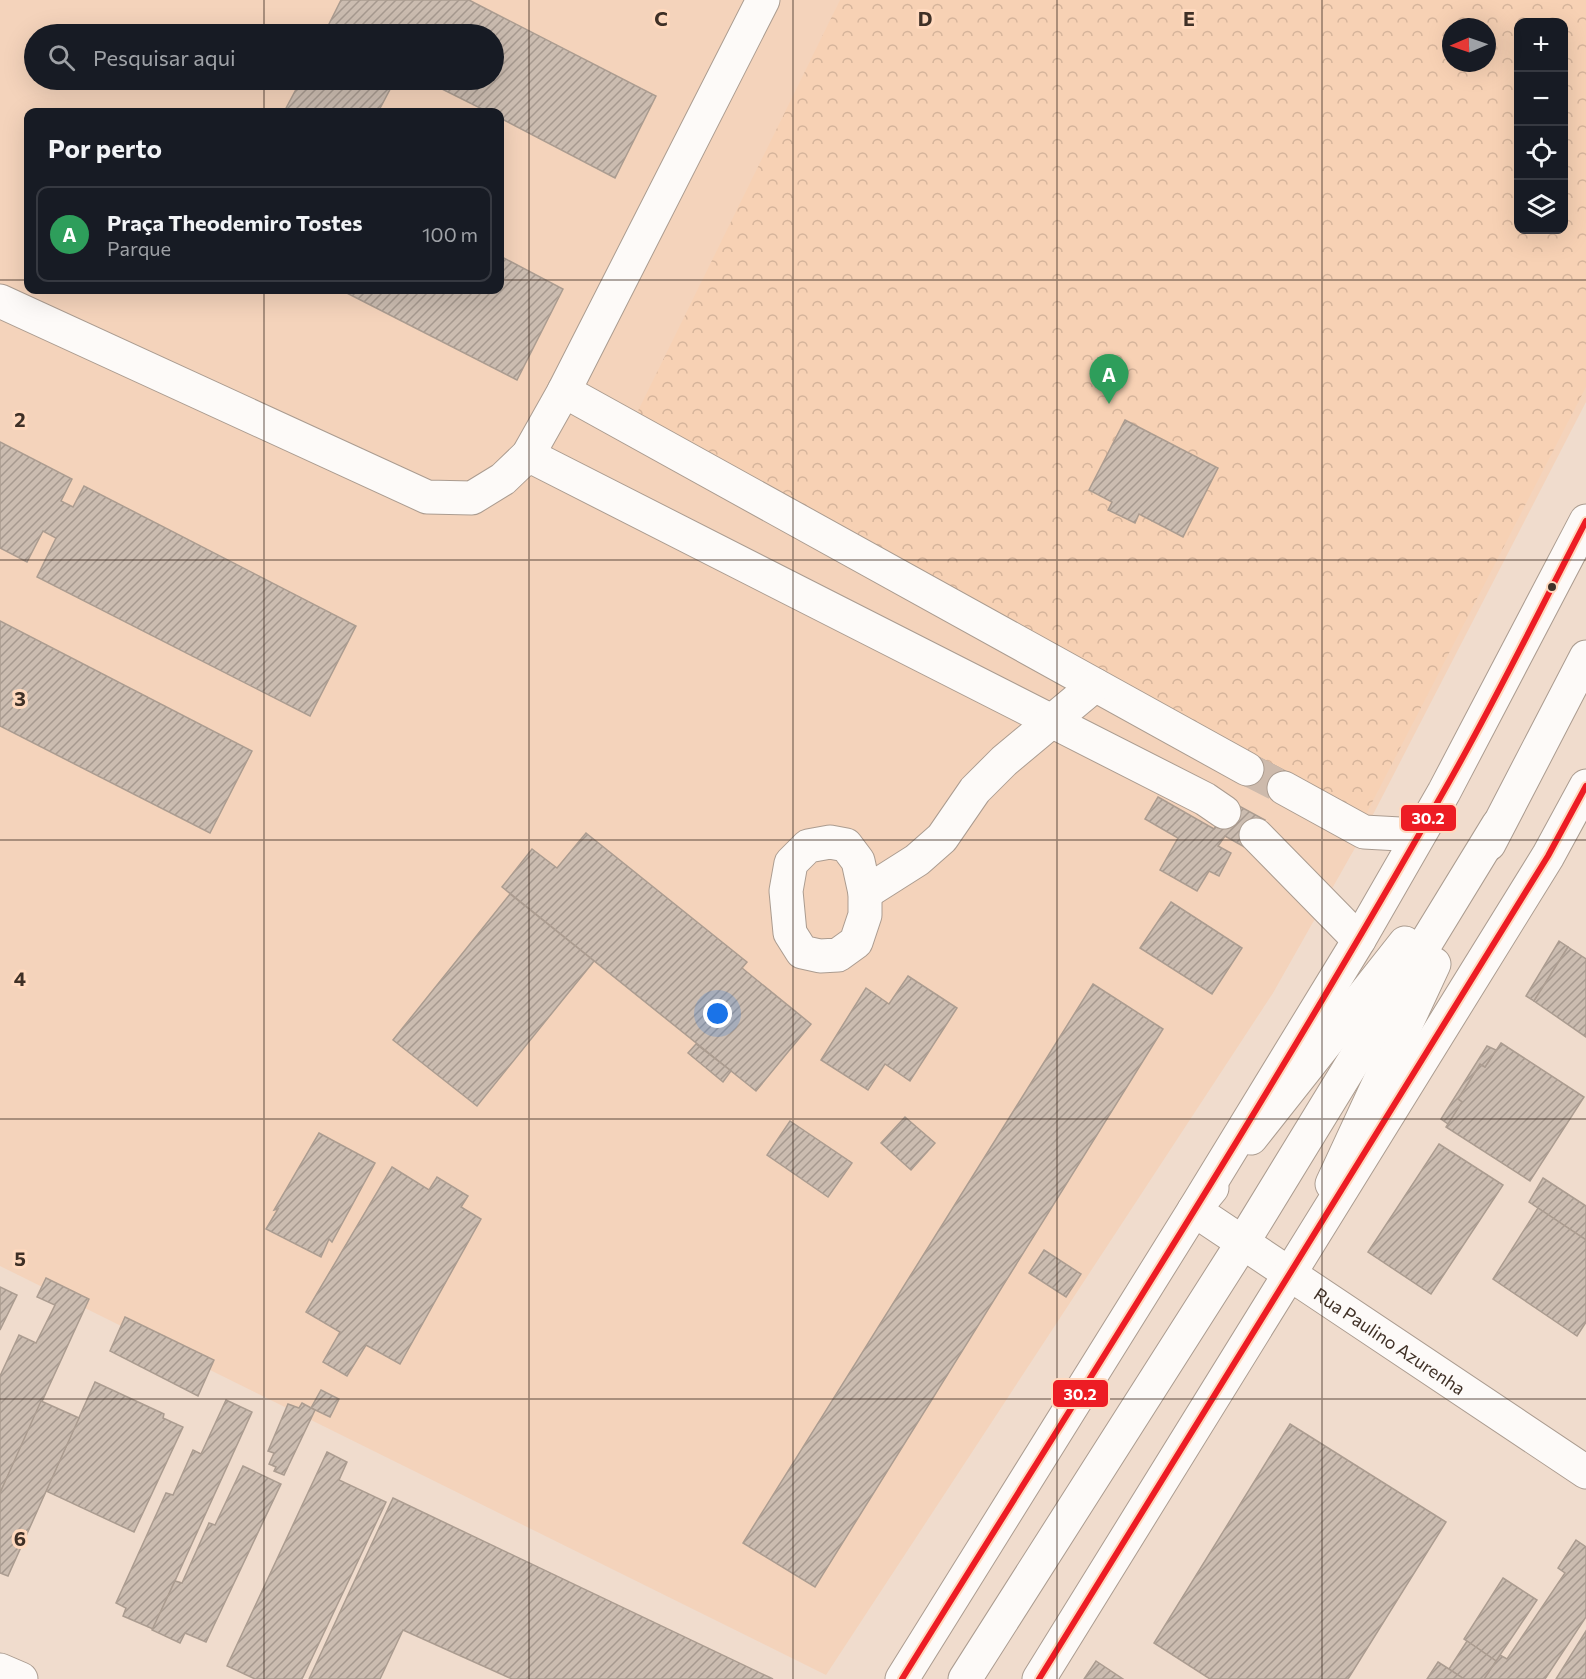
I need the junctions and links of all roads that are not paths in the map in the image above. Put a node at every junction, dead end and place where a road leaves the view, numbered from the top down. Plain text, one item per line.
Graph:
1 (763, 0) edge
2 (0, 301) edge
3 (564, 391) junction
4 (528, 455) junction
5 (1586, 521) edge
6 (1586, 657) edge
7 (1095, 685) junction
8 (1050, 721) junction
9 (1586, 786) edge
10 (1284, 788) tunnel mouth
11 (1498, 825) junction
12 (1256, 835) dead end
13 (1418, 835) junction
14 (865, 893) dead end
15 (1359, 940) junction
16 (1194, 1210) junction
17 (1243, 1242) junction
18 (1291, 1273) junction
19 (1586, 1472) edge
20 (0, 1670) edge
21 (21, 1679) edge
22 (902, 1679) edge
23 (965, 1679) edge
24 (1040, 1679) edge

1 - 3 main road
2 - 4 main road
3 - 4 main road
3 - 7 main road
4 - 8 main road
5 - 13 main road
6 - 11 main road
7 - 8 main road
7 - 8 main road
8 - 14 main road
9 - 18 main road
10 - 13 main road
11 - 16 main road
11 - 17 main road
11 - 18 main road
12 - 15 main road
13 - 15 main road
15 - 16 main road
16 - 17 main road, Rua Paulino Azurenha
16 - 22 main road
17 - 18 main road, Rua Paulino Azurenha
17 - 23 main road
18 - 19 main road, Rua Paulino Azurenha
18 - 24 main road
20 - 21 main road

